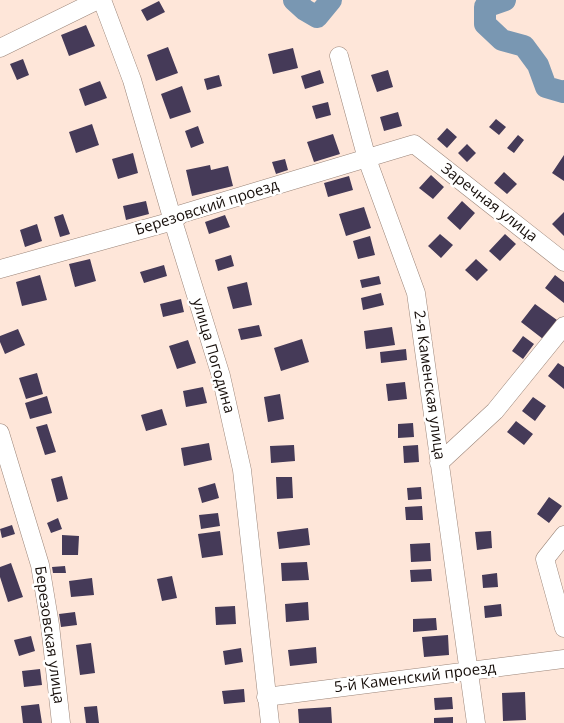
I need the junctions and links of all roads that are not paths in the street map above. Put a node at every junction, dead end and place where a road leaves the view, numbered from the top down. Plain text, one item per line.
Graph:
1 (98, 0) edge
2 (102, 0) edge
3 (0, 48) edge
4 (339, 56) dead end
5 (414, 144) joint
6 (367, 159) junction
7 (173, 221) junction
8 (564, 262) edge
9 (0, 269) edge
10 (564, 326) edge
11 (1, 440) edge
12 (440, 462) junction
13 (564, 535) edge
14 (564, 628) edge
15 (564, 658) edge
16 (469, 671) junction
17 (266, 697) junction
18 (61, 723) edge
19 (270, 723) edge
20 (476, 723) edge

1 - 3 street
2 - 7 street, улица Погодина
4 - 6 street, 2-я Каменская улица
5 - 6 street, Березовский проезд
5 - 8 street, Заречная улица
6 - 7 street, Березовский проезд
6 - 12 street, 2-я Каменская улица
7 - 9 street, Березовский проезд
7 - 17 street, улица Погодина
10 - 12 street
11 - 18 street, Березовская улица
12 - 16 street, 2-я Каменская улица
13 - 14 street
15 - 16 street, 5-й Каменский проезд
16 - 17 street, 5-й Каменский проезд
16 - 20 street, 2-я Каменская улица
17 - 19 street, улица Погодина

